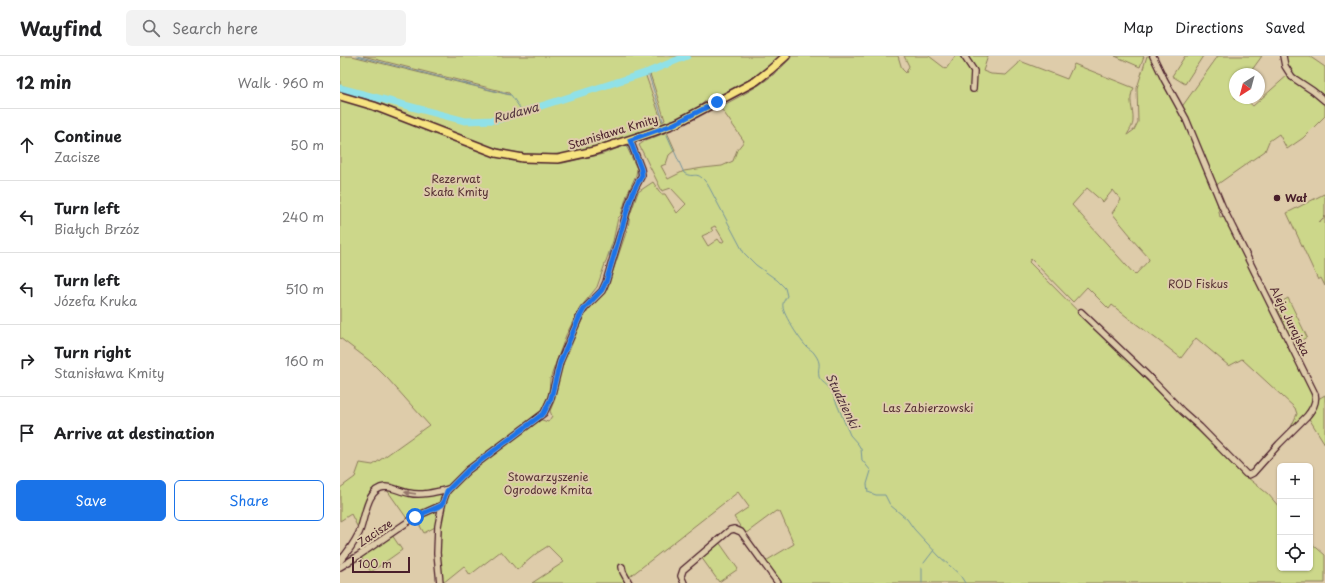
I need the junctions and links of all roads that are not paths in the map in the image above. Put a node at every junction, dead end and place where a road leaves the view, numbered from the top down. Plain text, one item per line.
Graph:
1 (786, 56) edge
2 (964, 56) edge
3 (1153, 56) edge
4 (1283, 56) edge
5 (973, 89) dead end
6 (340, 96) edge
7 (1325, 102) edge
8 (630, 140) junction
9 (1081, 312) dead end
10 (448, 489) junction
11 (442, 505) junction
12 (340, 560) edge
13 (340, 567) edge
14 (622, 567) dead end
15 (440, 583) edge
16 (629, 583) edge
17 (684, 583) edge
18 (778, 583) edge

1 - 8 main road, Stanisława Kmity
2 - 5 street
3 - 9 street, Aleja Jurajska
4 - 7 street
6 - 8 main road, Stanisława Kmity
8 - 10 street
10 - 11 street
10 -> 12 street
11 - 13 street, Zacisze
11 - 15 street
14 - 16 street
17 - 18 street

